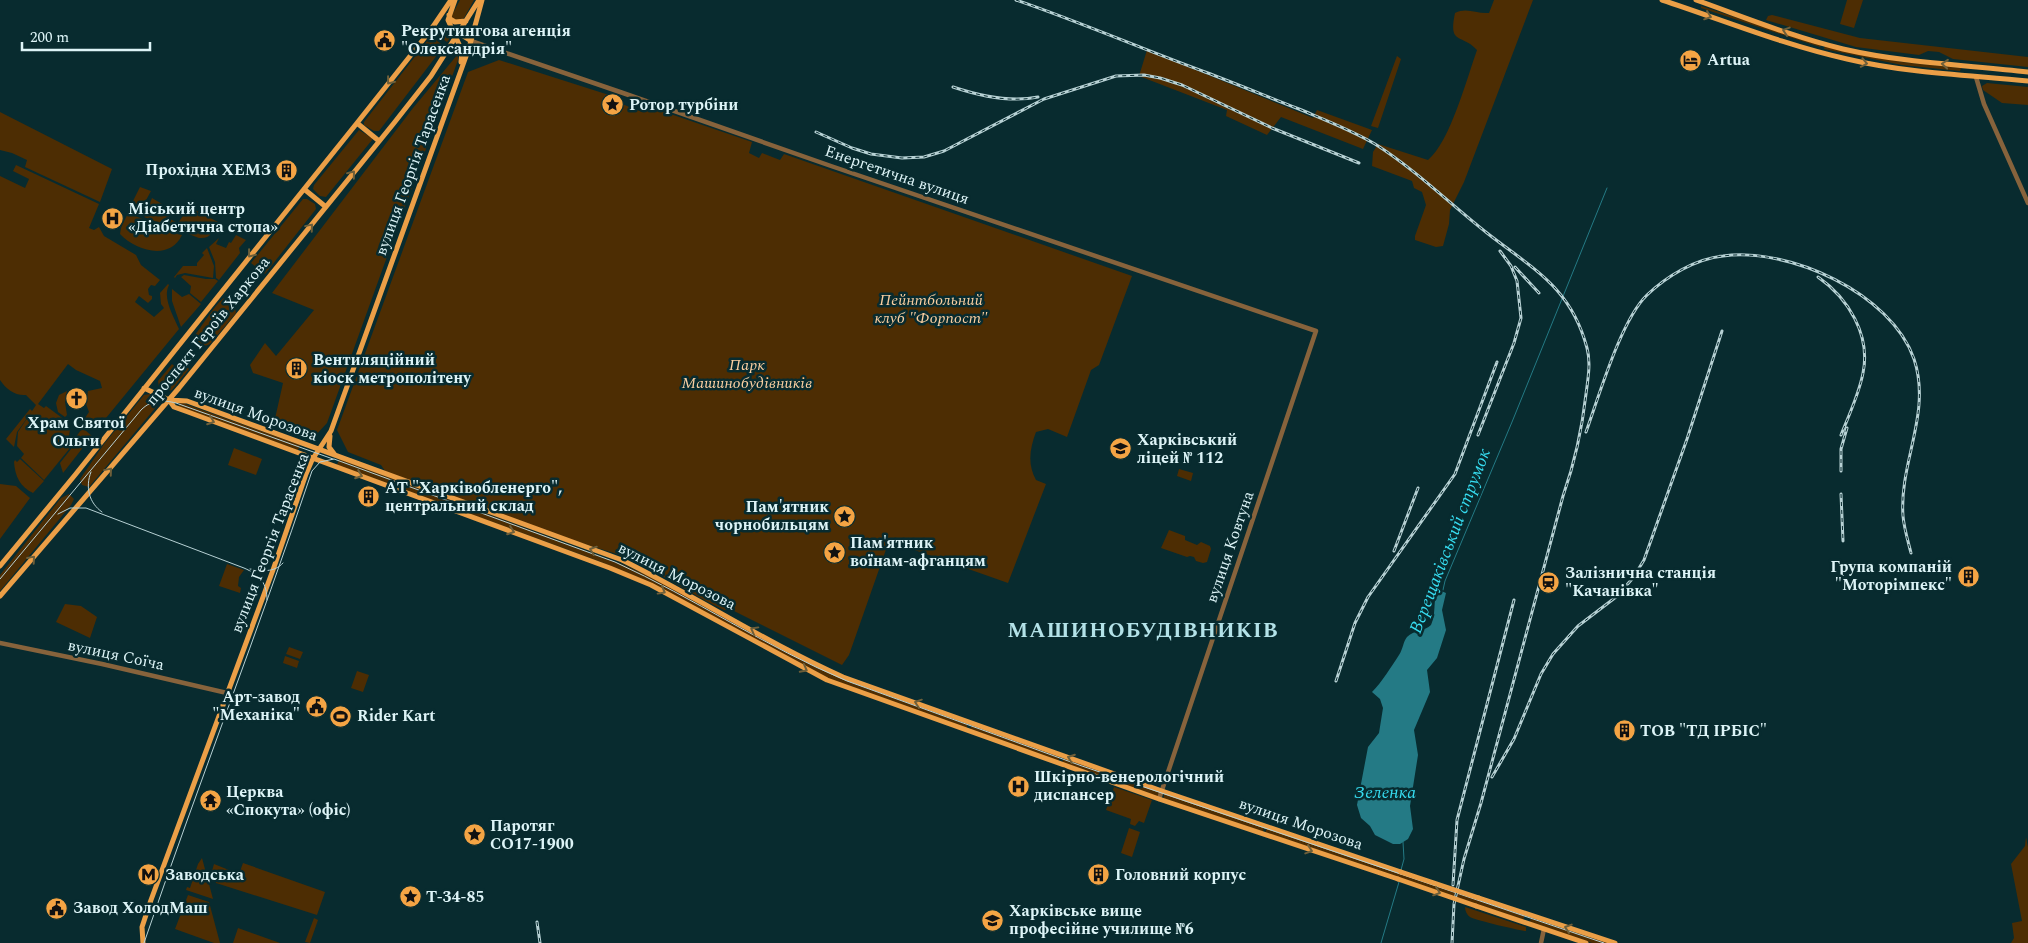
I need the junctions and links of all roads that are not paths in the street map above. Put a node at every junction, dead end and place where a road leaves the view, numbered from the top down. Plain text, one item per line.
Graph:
1 (451, 0) edge
2 (456, 0) edge
3 (480, 0) edge
4 (1662, 0) edge
5 (1696, 0) edge
6 (1693, 10) junction
7 (449, 14) junction
8 (466, 20) junction
9 (457, 34) junction
10 (471, 41) junction
11 (1976, 66) junction
12 (2026, 71) edge
13 (458, 75) junction
14 (1976, 77) junction
15 (2025, 81) edge
16 (357, 123) junction
17 (379, 141) junction
18 (304, 189) junction
19 (2028, 203) edge
20 (326, 207) junction
21 (1316, 331) joint
22 (144, 388) junction
23 (169, 400) junction
24 (174, 407) junction
25 (158, 412) junction
26 (331, 430) junction
27 (319, 450) junction
28 (335, 456) junction
29 (313, 458) junction
30 (0, 566) edge
31 (0, 596) edge
32 (0, 643) edge
33 (226, 693) junction
34 (1162, 790) junction
35 (1159, 799) junction
36 (1544, 929) junction
37 (143, 943) edge
38 (1541, 943) edge
39 (1586, 943) edge
40 (1614, 943) edge

1 -> 16 main road, проспект Героїв Харкова
2 - 7 main road
3 - 8 main road, проспект Героїв Харкова
3 - 10 main road, вулиця Георгія Тарасенка
4 - 6 main road
5 - 6 main road
11 -> 5 main road
6 -> 14 main road
7 - 8 main road
7 - 9 main road
8 - 9 main road, проспект Героїв Харкова
9 - 10 main road
9 - 13 main road
9 - 17 main road, проспект Героїв Харкова
10 - 13 main road, вулиця Георгія Тарасенка
10 - 21 street, Енергетична вулиця
11 - 12 main road
11 - 14 main road
12 - 15 main road
13 - 26 main road, вулиця Георгія Тарасенка
14 - 15 main road
14 - 19 street
16 - 17 main road
16 - 18 main road, проспект Героїв Харкова
20 -> 17 main road, проспект Героїв Харкова
18 - 20 main road
18 -> 22 main road, проспект Героїв Харкова
23 -> 20 main road, проспект Героїв Харкова
21 - 34 street, вулиця Ковтуна
22 - 23 main road
22 - 30 main road, проспект Героїв Харкова
23 - 24 main road, вулиця Морозова
23 - 25 main road, проспект Героїв Харкова
23 - 27 main road, вулиця Морозова
24 - 25 main road
24 -> 29 main road, вулиця Морозова
31 -> 25 main road, проспект Героїв Харкова
26 - 27 main road, вулиця Георгія Тарасенка
26 - 28 main road
27 - 28 main road, вулиця Морозова
27 - 29 main road, вулиця Георгія Тарасенка
34 -> 28 main road, вулиця Морозова
29 - 33 main road, вулиця Георгія Тарасенка
29 -> 35 main road, вулиця Морозова
32 - 33 street, вулиця Соїча
33 - 37 main road, вулиця Георгія Тарасенка
34 - 35 street, вулиця Ковтуна
40 -> 34 main road, вулиця Морозова, bridge
35 -> 36 main road, вулиця Морозова, bridge
36 - 38 street
36 - 39 main road, вулиця Морозова

